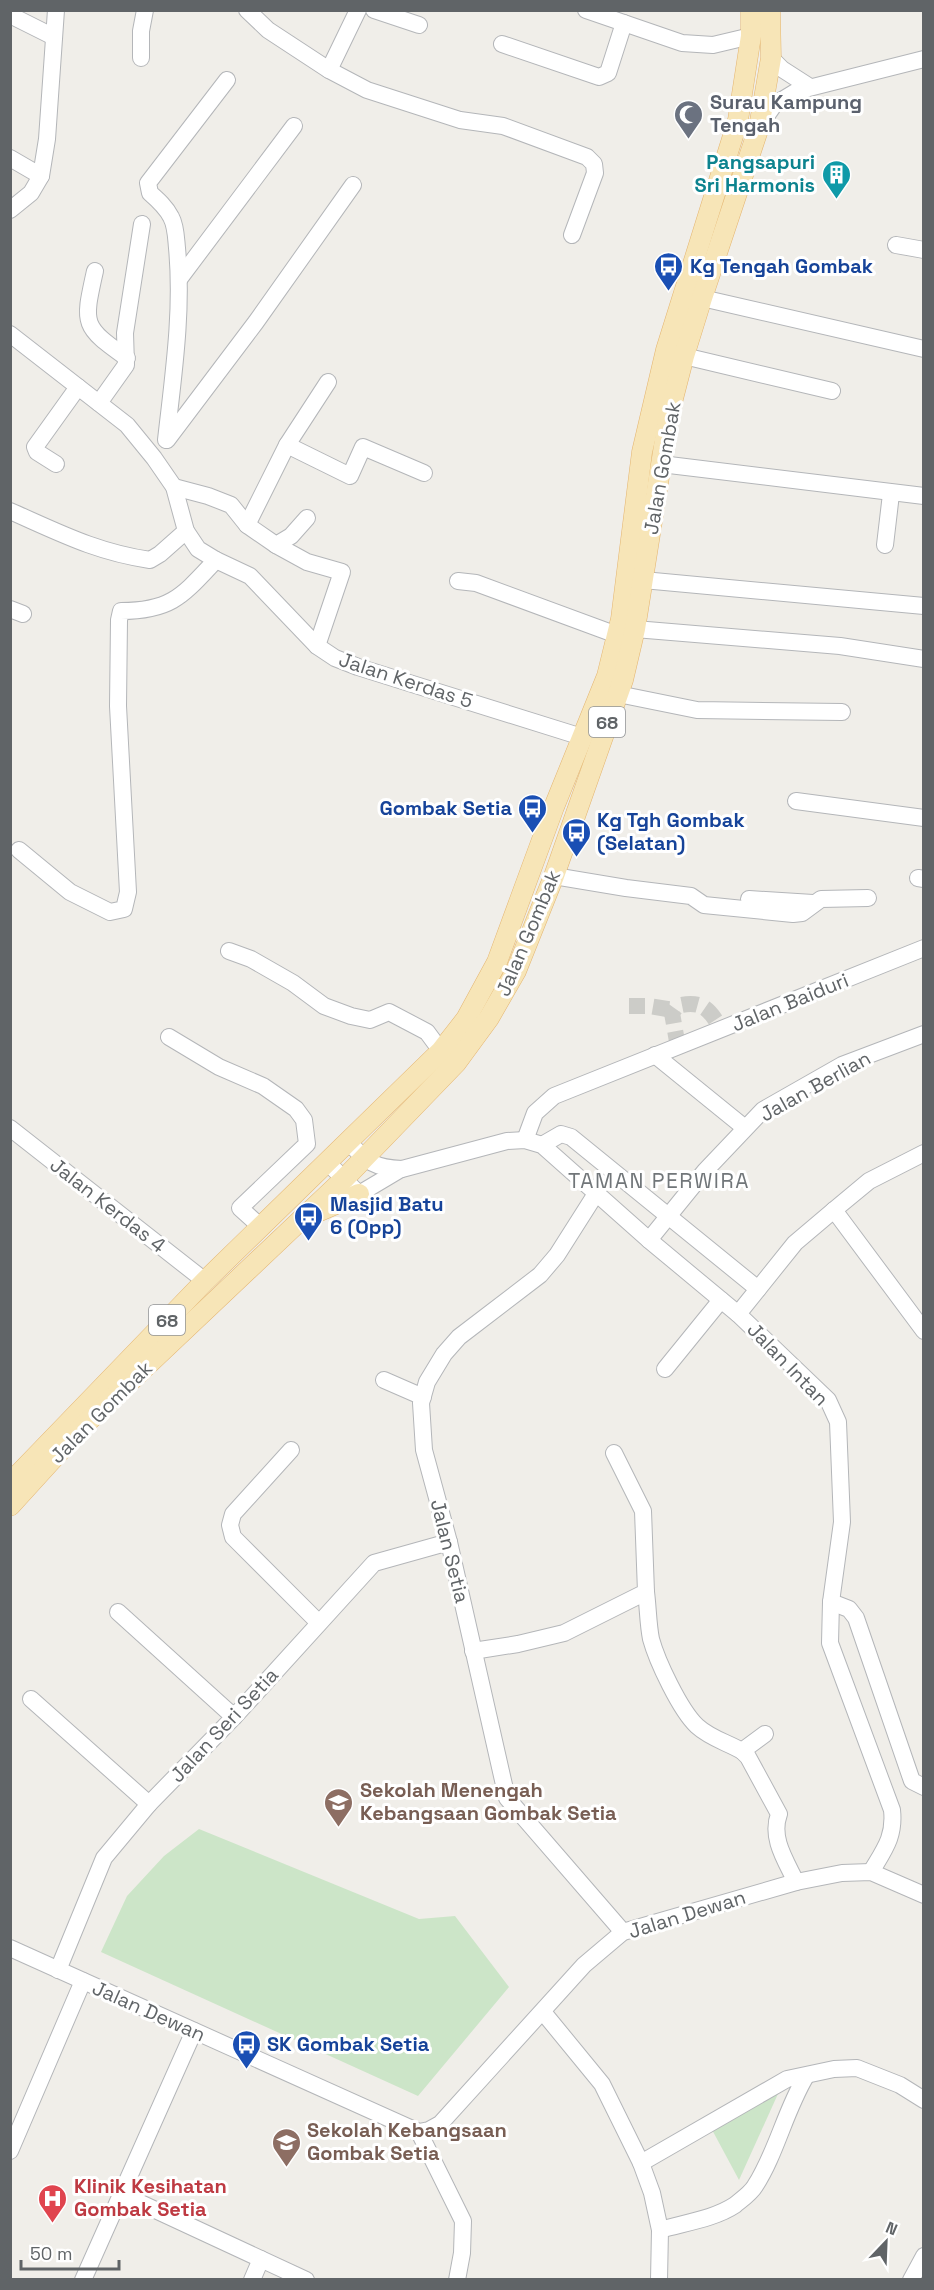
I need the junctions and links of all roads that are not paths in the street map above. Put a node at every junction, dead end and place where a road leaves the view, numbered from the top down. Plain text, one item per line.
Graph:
1 (56, 10) edge
2 (145, 10) edge
3 (247, 10) edge
4 (358, 10) edge
5 (374, 10) edge
6 (586, 10) edge
7 (751, 10) edge
8 (770, 10) edge
9 (10, 15) edge
10 (624, 23) junction
11 (419, 26) dead end
12 (751, 36) junction
13 (54, 37) junction
14 (502, 44) dead end
15 (141, 58) dead end
16 (771, 58) junction
17 (924, 59) edge
18 (329, 70) junction
19 (227, 80) dead end
20 (810, 87) junction
21 (294, 126) dead end
22 (759, 127) junction
23 (10, 158) edge
24 (41, 176) junction
25 (353, 185) dead end
26 (10, 210) edge
27 (142, 224) dead end
28 (572, 235) dead end
29 (896, 245) dead end
30 (924, 250) edge
31 (95, 271) dead end
32 (180, 278) junction
33 (702, 298) junction
34 (10, 334) edge
35 (924, 349) edge
36 (684, 356) junction
37 (127, 358) junction
38 (328, 382) dead end
39 (78, 387) junction
40 (832, 392) dead end
41 (99, 404) junction
42 (166, 440) junction
43 (286, 445) junction
44 (154, 458) junction
45 (56, 464) dead end
46 (661, 464) junction
47 (424, 473) dead end
48 (174, 487) junction
49 (891, 494) junction
50 (924, 496) edge
51 (10, 511) edge
52 (307, 518) dead end
53 (247, 525) junction
54 (186, 531) junction
55 (276, 545) junction
56 (885, 545) dead end
57 (216, 560) junction
58 (643, 580) junction
59 (458, 581) dead end
60 (924, 606) edge
61 (626, 632) junction
62 (317, 646) junction
63 (924, 659) edge
64 (618, 694) junction
65 (842, 712) dead end
66 (582, 737) junction
67 (796, 801) dead end
68 (924, 818) edge
69 (19, 850) dead end
70 (554, 876) junction
71 (868, 898) dead end
72 (924, 948) edge
73 (229, 951) dead end
74 (924, 1034) edge
75 (169, 1037) dead end
76 (441, 1051) junction
77 (655, 1055) junction
78 (10, 1128) edge
79 (745, 1128) junction
80 (525, 1140) junction
81 (349, 1143) junction
82 (542, 1145) junction
83 (924, 1154) edge
84 (365, 1158) junction
85 (328, 1162) junction
86 (402, 1169) junction
87 (344, 1179) junction
88 (597, 1192) junction
89 (359, 1194) junction
90 (834, 1210) junction
91 (668, 1216) junction
92 (302, 1219) junction
93 (261, 1227) junction
94 (649, 1240) junction
95 (205, 1281) junction
96 (758, 1289) junction
97 (722, 1300) junction
98 (738, 1314) junction
99 (924, 1331) edge
100 (665, 1369) dead end
101 (384, 1380) dead end
102 (423, 1397) junction
103 (291, 1450) dead end
104 (615, 1453) dead end
105 (10, 1483) edge
106 (10, 1506) edge
107 (449, 1542) junction
108 (646, 1592) junction
109 (831, 1602) junction
110 (118, 1612) dead end
111 (319, 1623) junction
112 (473, 1651) junction
113 (31, 1699) dead end
114 (234, 1716) junction
115 (765, 1734) dead end
116 (742, 1751) junction
117 (918, 1784) edge
118 (885, 1791) junction
119 (149, 1804) junction
120 (871, 1872) junction
121 (796, 1882) junction
122 (924, 1895) edge
123 (623, 1932) junction
124 (10, 1948) edge
125 (58, 1970) junction
126 (83, 1981) junction
127 (543, 2012) junction
128 (194, 2031) junction
129 (806, 2076) junction
130 (924, 2100) edge
131 (419, 2132) junction
132 (10, 2151) edge
133 (641, 2163) junction
134 (121, 2194) junction
135 (660, 2230) junction
136 (924, 2256) edge
137 (261, 2259) junction
138 (83, 2280) edge
139 (252, 2280) edge
140 (306, 2280) edge
141 (458, 2280) edge
142 (659, 2280) edge
143 (911, 2280) edge

1 - 13 street
2 - 15 street
3 - 18 street
4 - 18 street
5 - 11 street
6 - 10 street
7 - 12 main road, Jalan Gombak / 68
8 - 16 main road, Jalan Gombak / 68
9 - 13 street
10 - 12 street
10 - 14 street
12 - 61 main road, Jalan Gombak / 68
13 - 24 street
16 - 20 street
16 - 22 main road, Jalan Gombak / 68
17 - 20 street
18 - 28 street
19 - 32 street
20 - 22 street
21 - 32 street
22 - 33 main road, Jalan Gombak / 68
23 - 24 street
24 - 26 street
25 - 42 street
27 - 37 street
29 - 30 street
31 - 37 street
32 - 42 street
33 - 35 street
33 - 36 main road, Jalan Gombak / 68
34 - 39 street, Jalan Kerdas 5
36 - 40 street
36 - 46 main road, Jalan Gombak / 68
37 - 41 street
38 - 43 street
39 - 41 street, Jalan Kerdas 5
39 - 45 street
41 - 44 street, Jalan Kerdas 5
42 - 44 street
43 - 47 street
43 - 53 street
44 - 48 street, Jalan Kerdas 5
46 - 49 street
46 - 58 main road, Jalan Gombak / 68
48 - 53 street
48 - 54 street, Jalan Kerdas 5
49 - 50 street
49 - 56 street
51 - 54 street
52 - 55 street
53 - 55 street
54 - 57 street, Jalan Kerdas 5
55 - 62 street
57 - 62 street, Jalan Kerdas 5
57 - 69 street
58 - 60 street
58 - 61 main road, Jalan Gombak / 68
59 - 61 street
61 - 63 street
61 - 64 main road, Jalan Gombak / 68
61 - 66 main road, Jalan Gombak / 68
62 - 66 street, Jalan Kerdas 5
64 - 65 street
64 - 70 main road, Jalan Gombak / 68
66 - 76 main road, Jalan Gombak / 68
67 - 68 street
70 - 71 street
70 - 84 main road, Jalan Gombak / 68
72 - 77 street, Jalan Baiduri
73 - 76 street
74 - 79 street, Jalan Berlian
75 - 93 street
76 - 81 main road, Jalan Gombak / 68
77 - 79 street
77 - 80 street, Jalan Baiduri
78 - 95 street, Jalan Kerdas 4
79 - 91 street, Jalan Berlian
80 - 82 street, Jalan Intan
80 - 86 street, Jalan Intan
81 - 84 street, Jalan Intan
81 - 85 main road, Jalan Gombak / 68
82 - 88 street, Jalan Intan
82 - 91 street
83 - 90 street
84 - 86 street, Jalan Intan
84 - 87 main road, Jalan Gombak / 68
85 - 87 street
85 - 93 main road, Jalan Gombak / 68
86 - 89 street, Jalan Intan
87 - 89 street
87 - 92 main road, Jalan Gombak / 68
88 - 94 street, Jalan Intan
88 - 102 street, Jalan Setia
89 - 92 main road
90 - 96 street
90 - 99 street
91 - 94 street, Jalan Berlian
91 - 96 street
92 - 106 main road, Jalan Gombak / 68
93 - 95 main road, Jalan Gombak / 68
94 - 97 street, Jalan Intan
95 - 105 main road, Jalan Gombak / 68
96 - 98 street
97 - 98 street, Jalan Intan
97 - 100 street
98 - 109 street, Jalan Intan
101 - 102 street
102 - 107 street, Jalan Setia
103 - 111 street
104 - 108 street
107 - 111 street, Jalan Seri Setia
107 - 112 street, Jalan Setia
108 - 112 street
108 - 116 street
109 - 117 street
109 - 118 street, Jalan Intan
110 - 114 street
111 - 114 street, Jalan Seri Setia
112 - 123 street, Jalan Setia
113 - 119 street
114 - 119 street, Jalan Seri Setia
115 - 116 street
116 - 121 street
117 - 118 street
118 - 120 street, Jalan Intan
119 - 125 street, Jalan Seri Setia
120 - 121 street, Jalan Dewan
120 - 122 street, Jalan Dewan
121 - 123 street, Jalan Dewan
123 - 127 street, Jalan Dewan
124 - 125 street, Jalan Dewan
125 - 126 street, Jalan Dewan
126 - 128 street, Jalan Dewan
126 - 132 street
127 - 131 street, Jalan Dewan
127 - 133 street
128 - 131 street, Jalan Dewan
128 - 134 street
129 - 130 street
129 - 133 street
129 - 135 street
131 - 141 street
133 - 135 street
134 - 137 street
134 - 138 street
135 - 142 street
136 - 143 street
137 - 139 street
137 - 140 street

